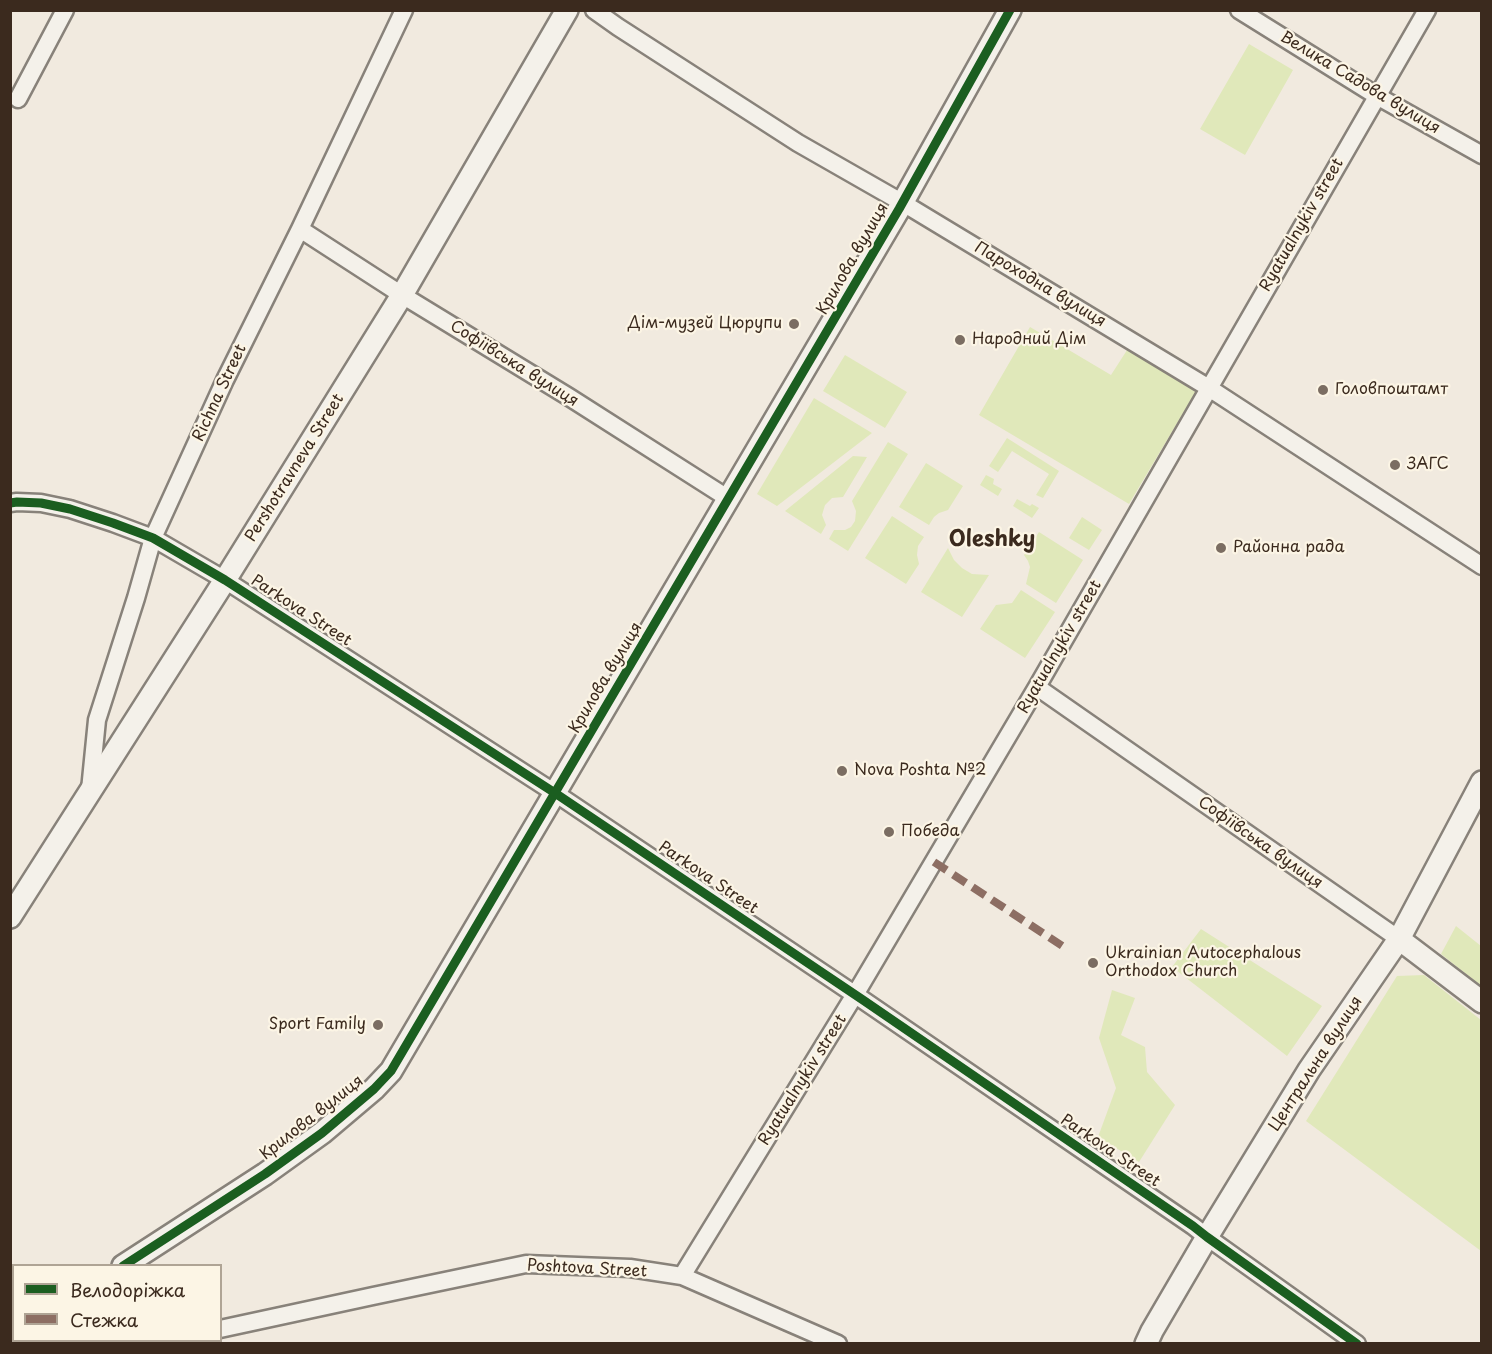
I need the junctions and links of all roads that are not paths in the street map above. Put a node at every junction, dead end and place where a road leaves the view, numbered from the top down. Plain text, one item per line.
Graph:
1 (65, 10) edge
2 (404, 10) edge
3 (567, 10) edge
4 (594, 10) edge
5 (1010, 10) edge
6 (1239, 10) edge
7 (1427, 10) edge
8 (1377, 96) junction
9 (18, 99) dead end
10 (1482, 155) edge
11 (903, 203) junction
12 (300, 229) junction
13 (402, 296) junction
14 (1209, 388) junction
15 (729, 499) junction
16 (10, 503) edge
17 (153, 538) junction
18 (1482, 566) edge
19 (225, 580) junction
20 (1037, 687) junction
21 (1482, 782) edge
22 (555, 793) junction
23 (89, 794) junction
24 (10, 917) edge
25 (1399, 939) junction
26 (855, 995) junction
27 (1482, 1002) edge
28 (1207, 1237) junction
29 (126, 1264) edge
30 (682, 1276) junction
31 (222, 1329) edge
32 (838, 1344) edge
33 (1146, 1344) edge
34 (1357, 1344) edge

1 - 9 street
2 - 12 street, Richna Street
3 - 13 street, Pershotravneva Street
4 - 11 street, Пароходна вулиця
5 - 11 street, Крилова вулиця
6 - 8 street, Велика Садова вулиця
7 - 8 street, Ryatualnykiv street
8 - 10 street, Велика Садова вулиця
8 - 14 street, Ryatualnykiv street
11 - 14 street, Пароходна вулиця
11 - 15 street, Крилова вулиця
12 - 13 street, Софіївська вулиця
12 - 17 street, Richna Street
13 - 15 street, Софіївська вулиця
13 - 19 street, Pershotravneva Street
14 - 18 street, Пароходна вулиця
14 - 20 street, Ryatualnykiv street
15 - 22 street, Крилова вулиця
16 - 17 street, Parkova Street
17 - 19 street, Parkova Street
17 - 23 street, Richna Street
19 - 22 street, Parkova Street
19 - 23 street, Pershotravneva Street
20 - 25 street, Софіївська вулиця
20 - 26 street, Ryatualnykiv street
21 - 25 street, Центральна вулиця
22 - 26 street, Parkova Street
22 - 29 street, Крилова вулиця
23 - 24 street, Pershotravneva Street
25 - 27 street, Софіївська вулиця
25 - 28 street, Центральна вулиця
26 - 28 street, Parkova Street
26 - 30 street, Ryatualnykiv street
28 - 33 street, Центральна вулиця
28 - 34 street, Parkova Street
30 - 31 street, Poshtova Street
30 - 32 street, Poshtova Street

